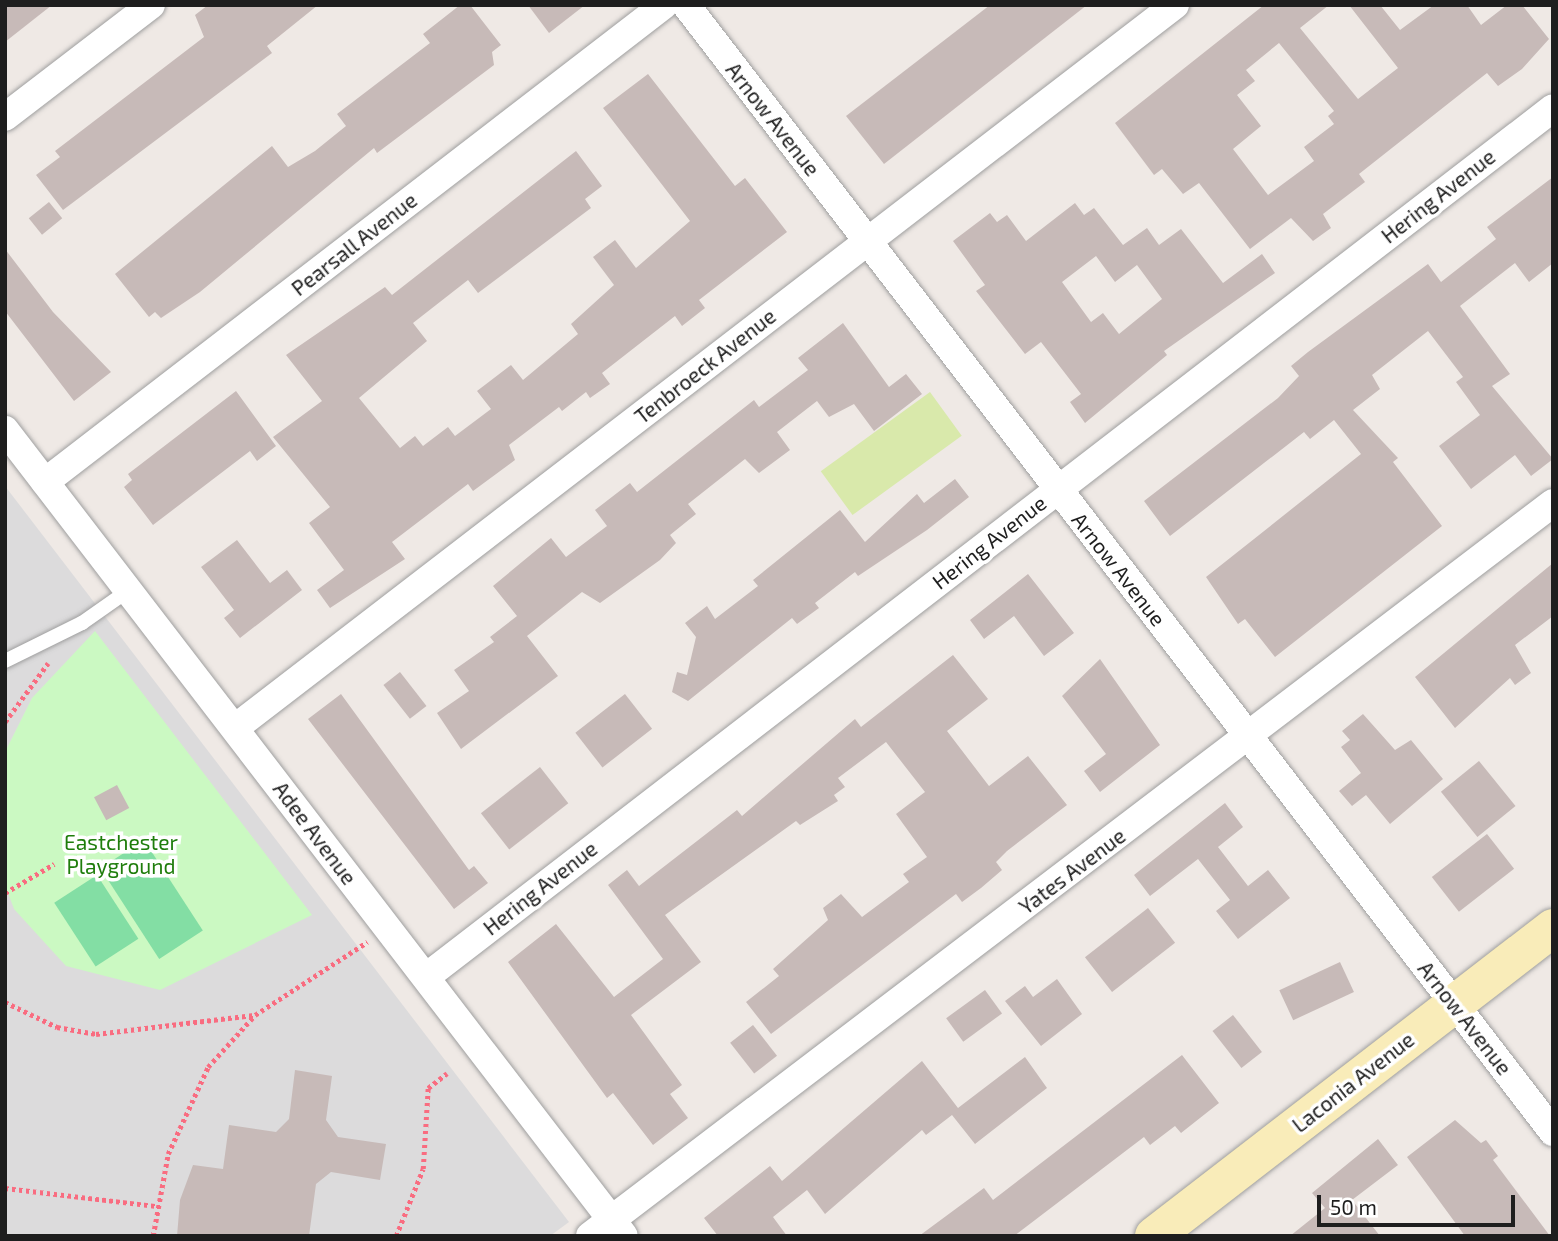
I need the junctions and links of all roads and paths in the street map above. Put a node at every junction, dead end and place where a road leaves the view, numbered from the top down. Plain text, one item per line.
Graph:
1 (151, 5) edge
2 (664, 5) edge
3 (686, 5) edge
4 (1175, 5) edge
5 (1553, 108) edge
6 (5, 117) edge
7 (867, 242) junction
8 (5, 430) edge
9 (45, 482) junction
10 (1058, 489) junction
11 (1553, 503) edge
12 (129, 590) junction
13 (75, 627) junction
14 (5, 661) edge
15 (5, 722) edge
16 (235, 728) junction
17 (1249, 738) junction
18 (54, 864) dead end
19 (5, 893) edge
20 (388, 927) junction
21 (1553, 928) edge
22 (426, 977) junction
23 (5, 1002) edge
24 (1454, 1004) junction
25 (255, 1015) junction
26 (447, 1073) dead end
27 (1553, 1132) edge
28 (5, 1188) edge
29 (157, 1206) junction
30 (608, 1230) edge
31 (153, 1236) edge
32 (396, 1236) edge
33 (1154, 1236) edge

1 - 6 street
2 - 9 street, Pearsall Avenue
3 - 7 street, Arnow Avenue
4 - 7 street, Tenbroeck Avenue
5 - 10 street, Hering Avenue
7 - 10 street, Arnow Avenue
7 - 16 street, Tenbroeck Avenue
8 - 9 street, Adee Avenue
9 - 12 street, Adee Avenue
10 - 17 street, Arnow Avenue
10 - 22 street, Hering Avenue
11 - 17 street, Yates Avenue
12 - 13 lane
12 - 16 street, Adee Avenue
13 - 14 lane
13 - 15 path
16 - 20 street, Adee Avenue
17 - 24 street, Arnow Avenue
17 - 30 street, Yates Avenue
18 - 19 path
20 - 22 street, Adee Avenue
20 - 25 path
21 - 24 street, Laconia Avenue
22 - 30 street, Adee Avenue
23 - 25 path
24 - 27 street, Arnow Avenue
24 - 33 street, Laconia Avenue
25 - 29 path
26 - 32 path
28 - 29 path
29 - 31 path

